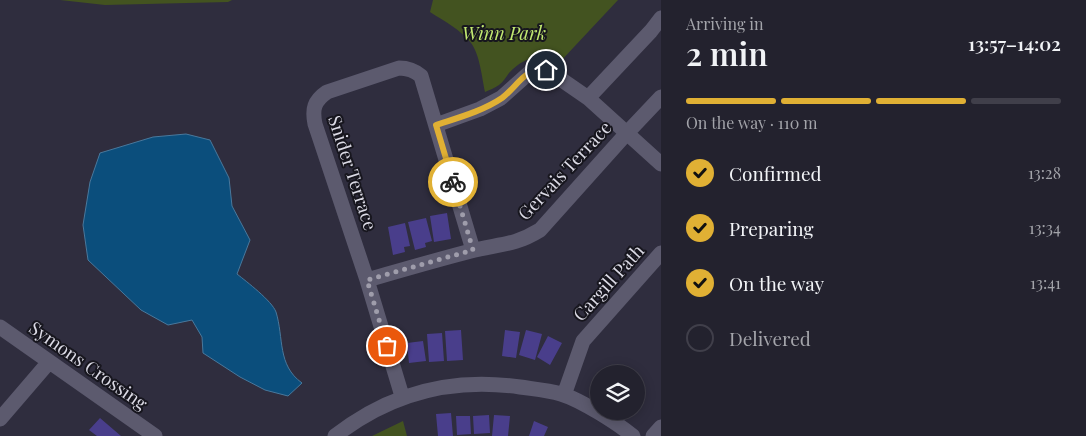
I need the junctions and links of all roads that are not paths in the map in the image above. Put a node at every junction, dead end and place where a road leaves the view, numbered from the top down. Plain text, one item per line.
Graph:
1 (661, 18) edge
2 (661, 97) edge
3 (588, 98) junction
4 (436, 125) junction
5 (626, 134) junction
6 (661, 164) edge
7 (473, 250) junction
8 (661, 253) edge
9 (367, 280) junction
10 (0, 327) edge
11 (49, 362) junction
12 (564, 395) junction
13 (402, 396) junction
14 (0, 419) edge
15 (661, 427) edge
16 (153, 436) edge
17 (335, 436) edge
18 (634, 436) edge
19 (653, 436) edge

1 - 3 street, Gervais Terrace
2 - 5 street, Gervais Terrace
3 - 4 street
3 - 5 street
4 - 7 street, Snider Terrace
4 - 9 street, Snider Terrace
5 - 6 street
5 - 7 street, Gervais Terrace
7 - 9 street, Gervais Terrace
8 - 12 street, Cargill Path
9 - 13 street, Snider Terrace
10 - 11 street, Symons Crossing
11 - 14 street
11 - 16 street, Symons Crossing
12 - 13 street
12 - 18 street
13 - 17 street
15 - 19 street

